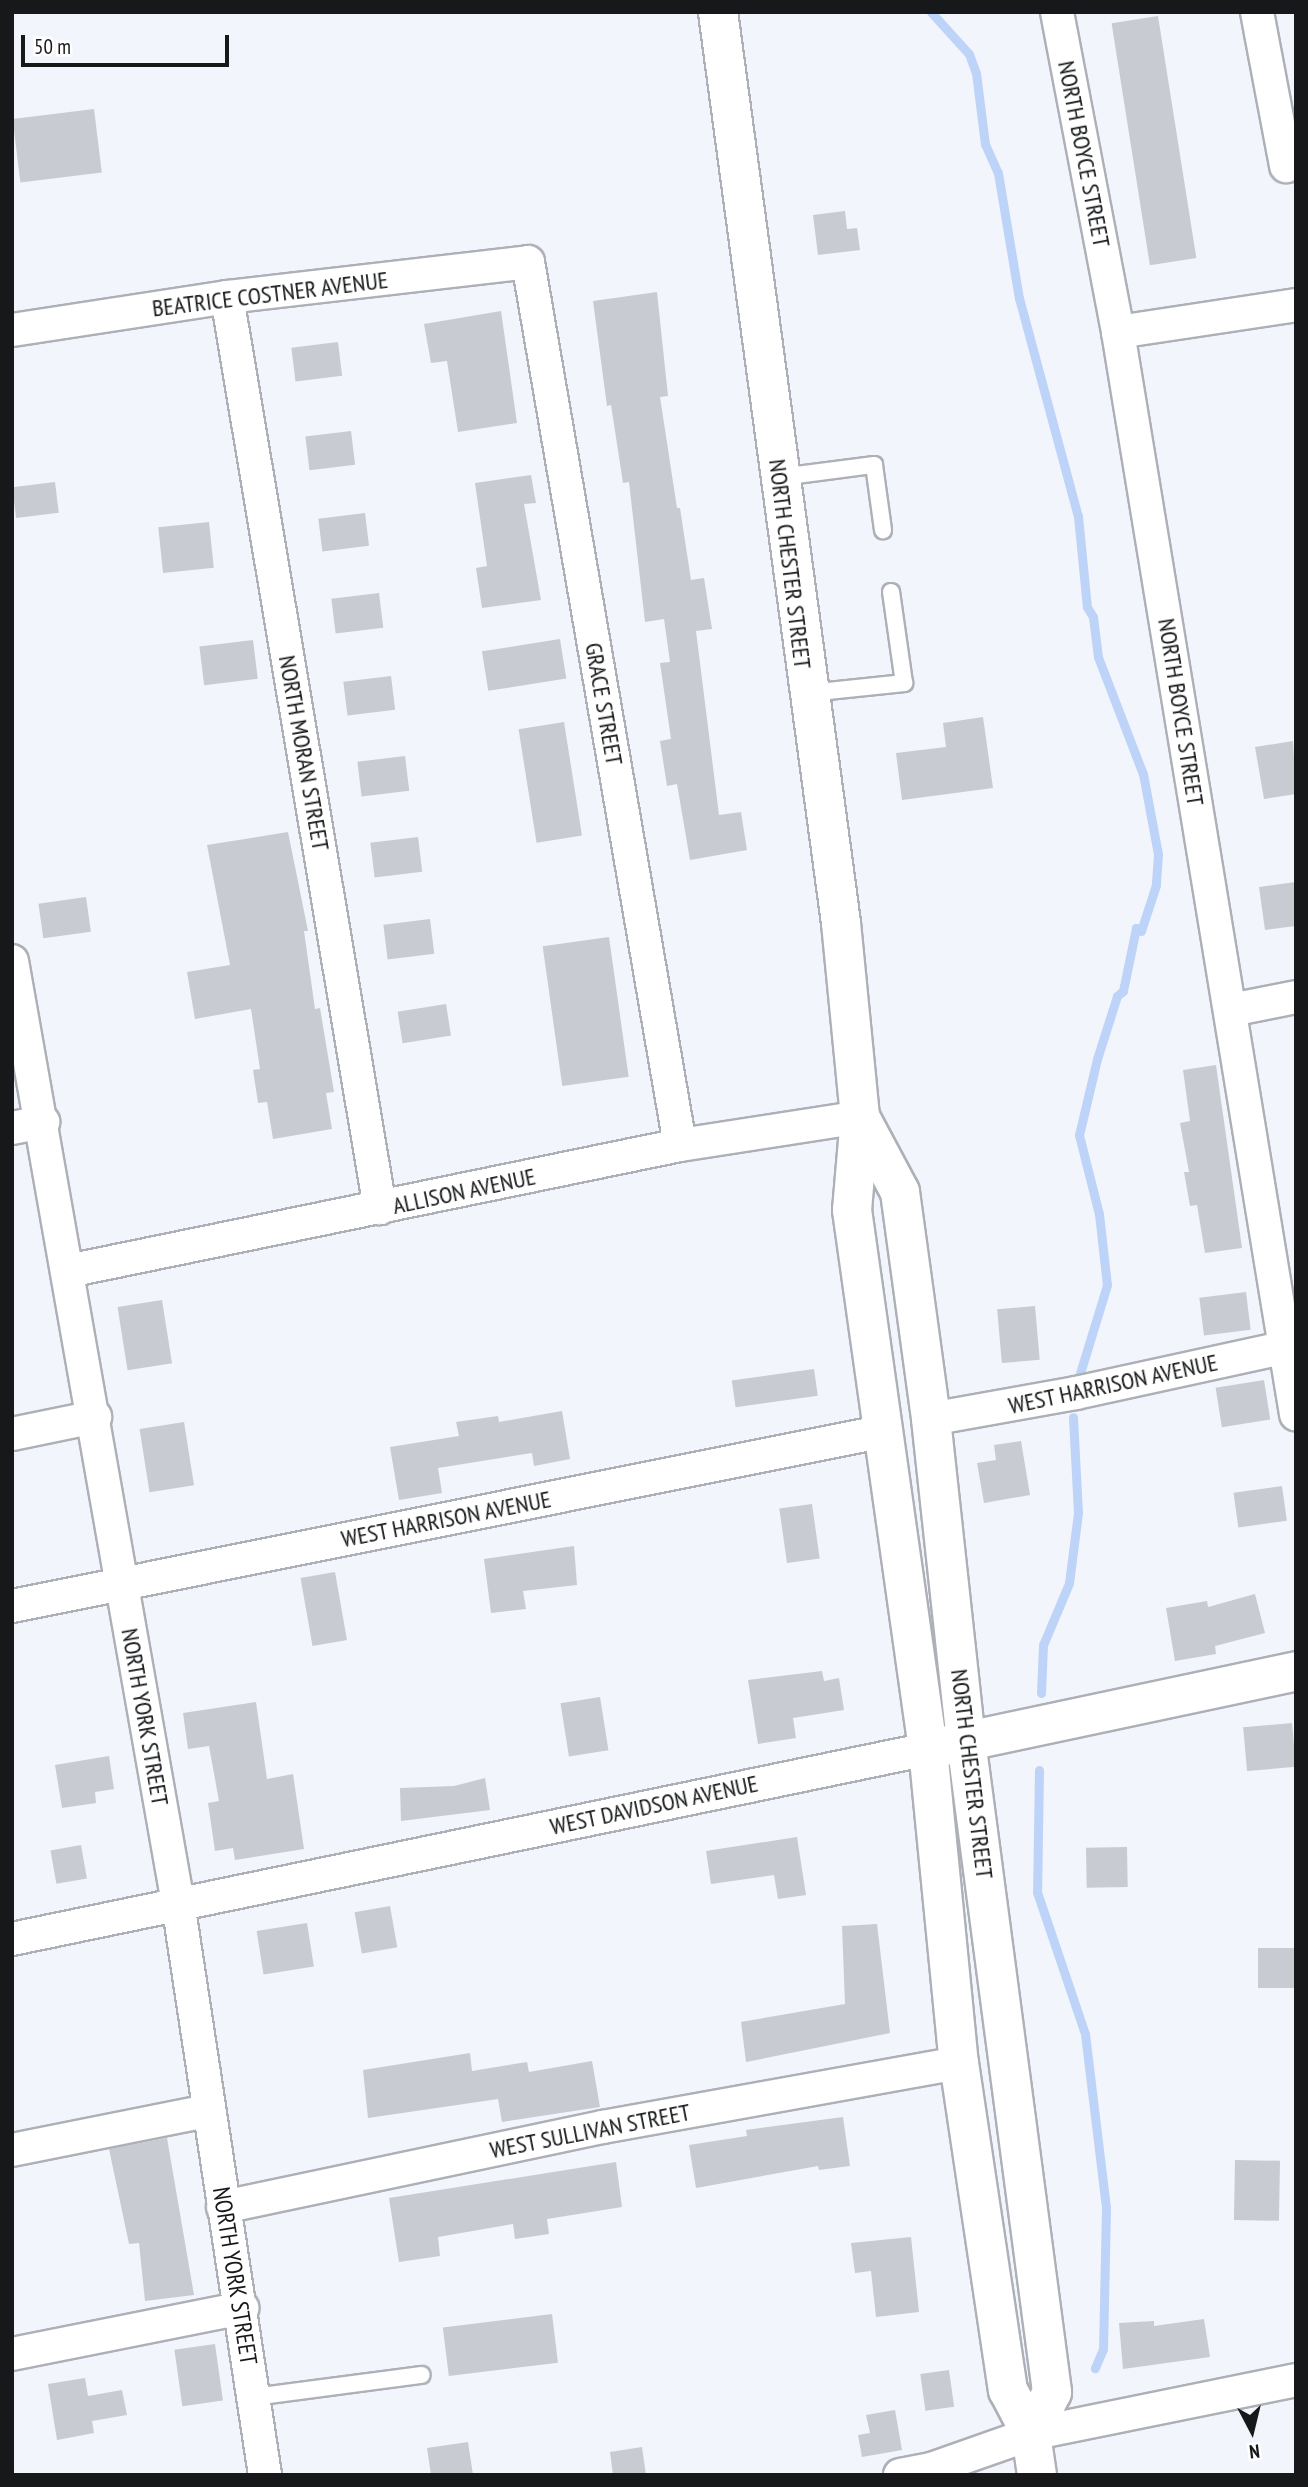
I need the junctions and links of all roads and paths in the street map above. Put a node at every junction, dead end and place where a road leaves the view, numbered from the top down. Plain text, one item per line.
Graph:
1 (718, 12) edge
2 (1057, 12) edge
3 (1257, 12) edge
4 (1286, 166) dead end
5 (528, 262) joint
6 (227, 297) junction
7 (1296, 305) edge
8 (12, 330) edge
9 (1118, 332) junction
10 (779, 477) junction
11 (883, 530) dead end
12 (891, 592) dead end
13 (807, 694) junction
14 (12, 961) edge
15 (1296, 997) edge
16 (1231, 1010) junction
17 (860, 1117) junction
18 (43, 1122) junction
19 (12, 1128) edge
20 (681, 1145) junction
21 (380, 1208) junction
22 (68, 1271) junction
23 (1290, 1347) edge
24 (1296, 1414) edge
25 (95, 1416) junction
26 (931, 1419) junction
27 (880, 1432) junction
28 (12, 1434) edge
29 (122, 1584) junction
30 (12, 1606) edge
31 (1296, 1671) edge
32 (966, 1741) junction
33 (928, 1749) junction
34 (178, 1903) junction
35 (12, 1939) edge
36 (959, 2063) junction
37 (208, 2111) junction
38 (12, 2150) edge
39 (223, 2207) junction
40 (242, 2308) junction
41 (12, 2354) edge
42 (422, 2375) dead end
43 (1296, 2381) edge
44 (254, 2397) junction
45 (1031, 2434) junction
46 (265, 2475) edge
47 (900, 2475) edge
48 (1037, 2475) edge

1 - 10 main road, NORTH CHESTER STREET
2 - 9 street, NORTH BOYCE STREET
3 - 4 street
5 - 6 street, BEATRICE COSTNER AVENUE
5 - 20 street, GRACE STREET
6 - 8 street, BEATRICE COSTNER AVENUE
6 - 21 street, NORTH MORAN STREET
7 - 9 street
9 - 16 street, NORTH BOYCE STREET
10 - 11 lane
10 - 13 main road, NORTH CHESTER STREET
12 - 13 lane
13 - 17 main road, NORTH CHESTER STREET
14 - 18 street, NORTH YORK STREET
15 - 16 street
16 - 23 street, NORTH BOYCE STREET
17 - 20 street, ALLISON AVENUE
17 - 26 main road, NORTH CHESTER STREET
17 - 27 main road, NORTH CHESTER STREET
18 - 19 street
18 - 22 street, NORTH YORK STREET
20 - 21 street, ALLISON AVENUE
21 - 22 street, ALLISON AVENUE
22 - 25 street, NORTH YORK STREET
23 - 24 street, NORTH BOYCE STREET
23 - 26 street, WEST HARRISON AVENUE
25 - 28 street
25 - 29 street, NORTH YORK STREET
26 - 32 main road, NORTH CHESTER STREET
27 - 29 street, WEST HARRISON AVENUE
27 - 33 main road, NORTH CHESTER STREET
29 - 30 street, WEST HARRISON AVENUE
29 - 34 street, NORTH YORK STREET
31 - 32 main road, WEST DAVIDSON AVENUE
32 - 33 main road, WEST DAVIDSON AVENUE
32 - 45 main road, NORTH CHESTER STREET
33 - 34 street, WEST DAVIDSON AVENUE
33 - 36 main road, NORTH CHESTER STREET
34 - 35 street, WEST DAVIDSON AVENUE
34 - 37 street, NORTH YORK STREET
36 - 39 street, WEST SULLIVAN STREET
36 - 45 main road, NORTH CHESTER STREET
37 - 38 street
37 - 39 street, NORTH YORK STREET
39 - 40 street, NORTH YORK STREET
40 - 41 street
40 - 44 street, NORTH YORK STREET
42 - 44 lane
43 - 45 street
44 - 46 street, NORTH YORK STREET
45 - 47 street
45 - 48 main road, NORTH CHESTER STREET

